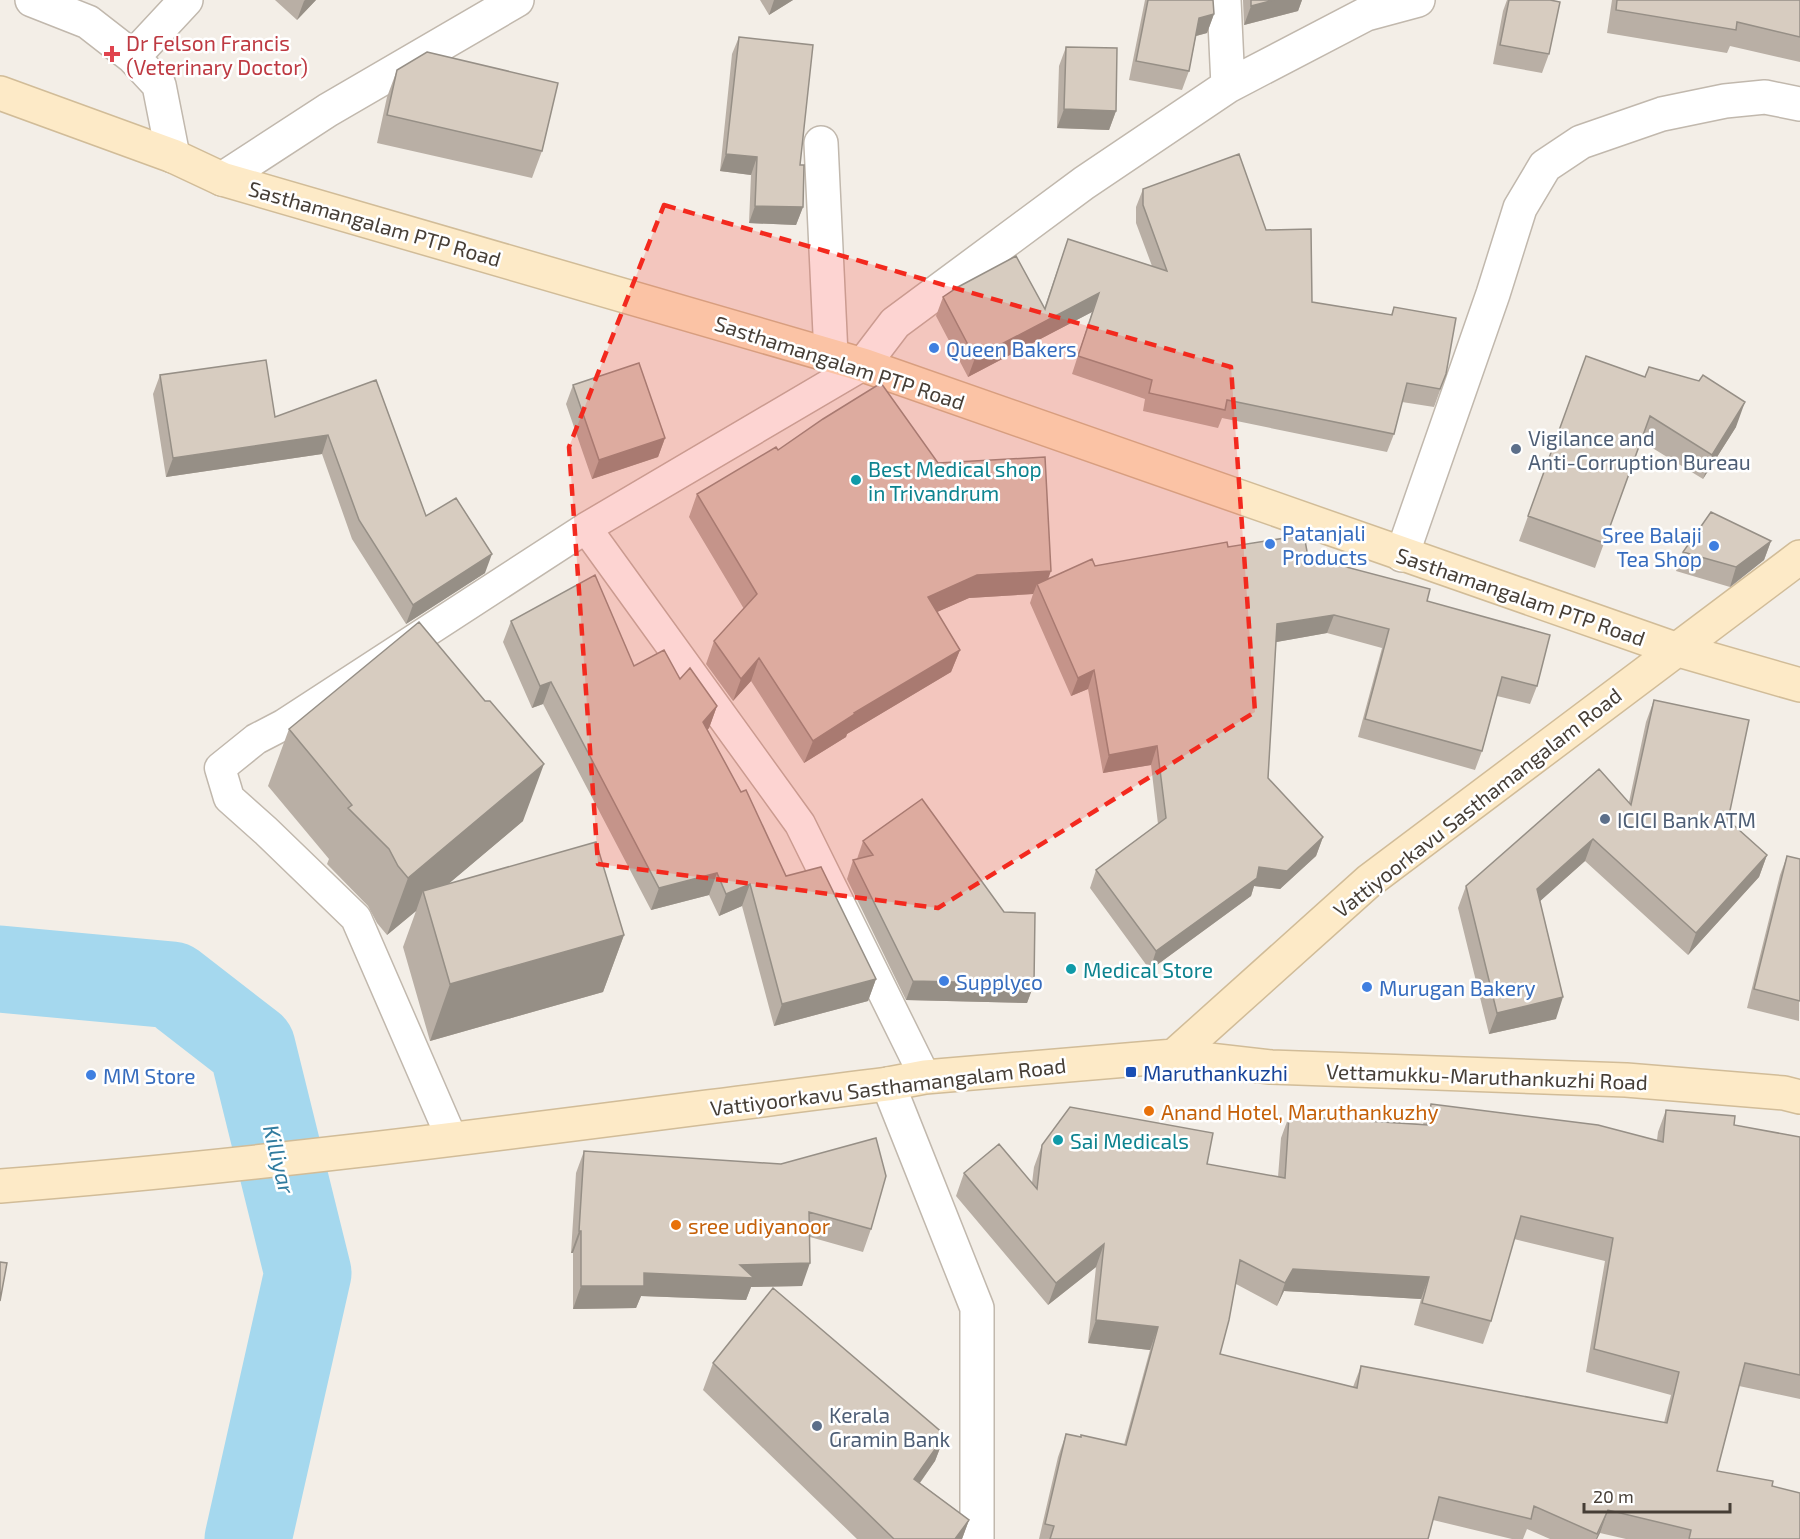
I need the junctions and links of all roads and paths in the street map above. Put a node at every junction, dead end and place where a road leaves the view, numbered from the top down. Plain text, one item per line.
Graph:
1 (32, 0) edge
2 (186, 0) edge
3 (517, 0) edge
4 (1224, 0) edge
5 (1418, 0) edge
6 (133, 57) junction
7 (1228, 86) junction
8 (0, 93) edge
9 (1800, 104) edge
10 (821, 143) dead end
11 (173, 156) junction
12 (222, 178) junction
13 (831, 355) junction
14 (863, 365) junction
15 (586, 528) junction
16 (1402, 555) junction
17 (1800, 557) edge
18 (1675, 649) junction
19 (1800, 685) edge
20 (1174, 1056) junction
21 (925, 1077) junction
22 (888, 1084) junction
23 (1800, 1097) edge
24 (439, 1141) junction
25 (0, 1186) edge
26 (977, 1539) edge

1 - 6 street
2 - 6 street
3 - 12 street
4 - 7 street
5 - 7 street
6 - 11 street
7 - 14 street
8 - 11 main road, Sasthamangalam PTP Road
9 - 16 street
10 - 13 street
11 - 12 main road, Sasthamangalam PTP Road
12 - 13 main road, Sasthamangalam PTP Road
13 - 14 main road, Sasthamangalam PTP Road
14 - 15 lane
14 - 16 main road, Sasthamangalam PTP Road
15 - 21 lane
15 - 24 lane
16 - 18 main road, Sasthamangalam PTP Road
17 - 18 main road, Vattiyoorkavu Sasthamangalam Road
18 - 19 main road, Sasthamangalam PTP Road
18 - 20 main road, Vattiyoorkavu Sasthamangalam Road
20 - 21 main road, Vattiyoorkavu Sasthamangalam Road
20 - 23 main road, Vettamukku-Maruthankuzhi Road
21 - 22 main road, Vattiyoorkavu Sasthamangalam Road
22 - 24 main road, Vattiyoorkavu Sasthamangalam Road
22 - 26 street
24 - 25 main road, Vattiyoorkavu Sasthamangalam Road

